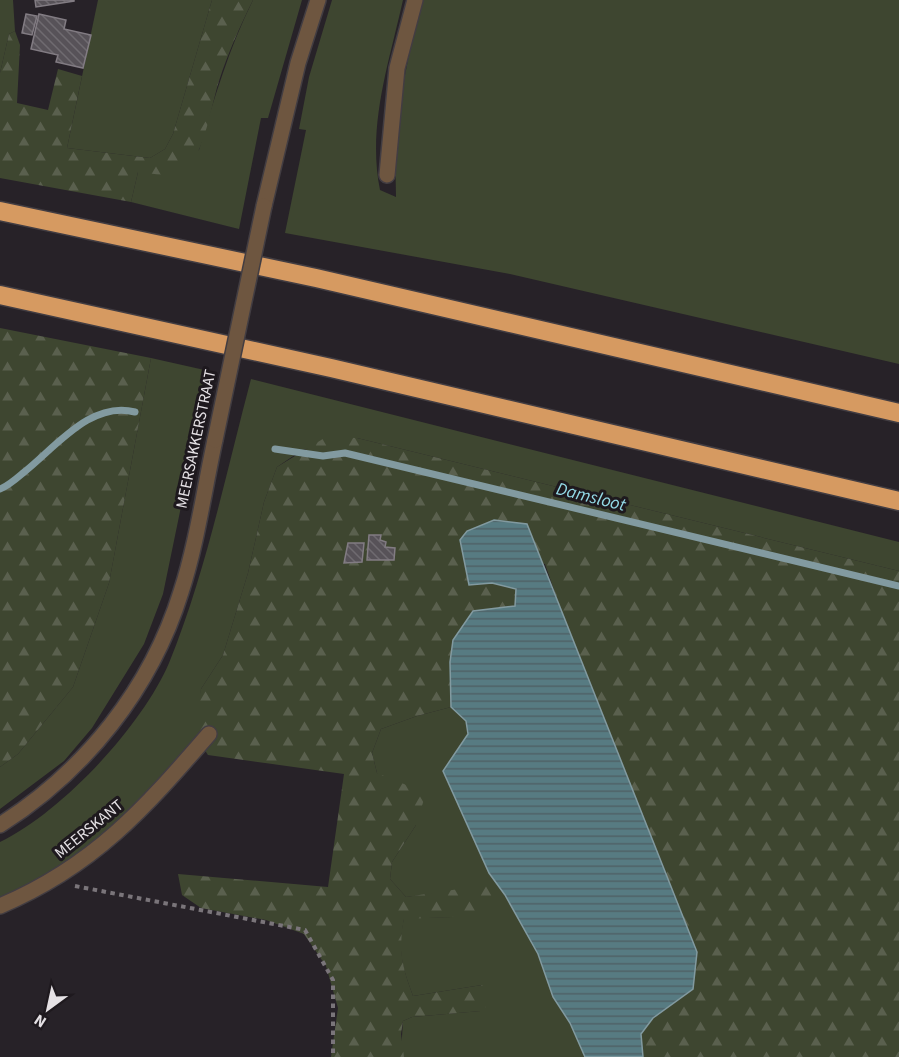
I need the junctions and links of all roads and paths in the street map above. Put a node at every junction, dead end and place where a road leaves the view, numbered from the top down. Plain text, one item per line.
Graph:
1 (318, 0) edge
2 (415, 0) edge
3 (387, 175) dead end
4 (0, 211) edge
5 (0, 295) edge
6 (899, 413) edge
7 (899, 501) edge
8 (209, 734) dead end
9 (0, 825) edge
10 (60, 876) junction
11 (0, 906) edge
12 (333, 1057) edge

1 - 9 street, MEERSAKKERSTRAAT, bridge
2 - 3 street
4 - 6 highway
5 - 7 highway
8 - 10 street, MEERSKANT
10 - 11 street, MEERSKANT
10 - 12 path

